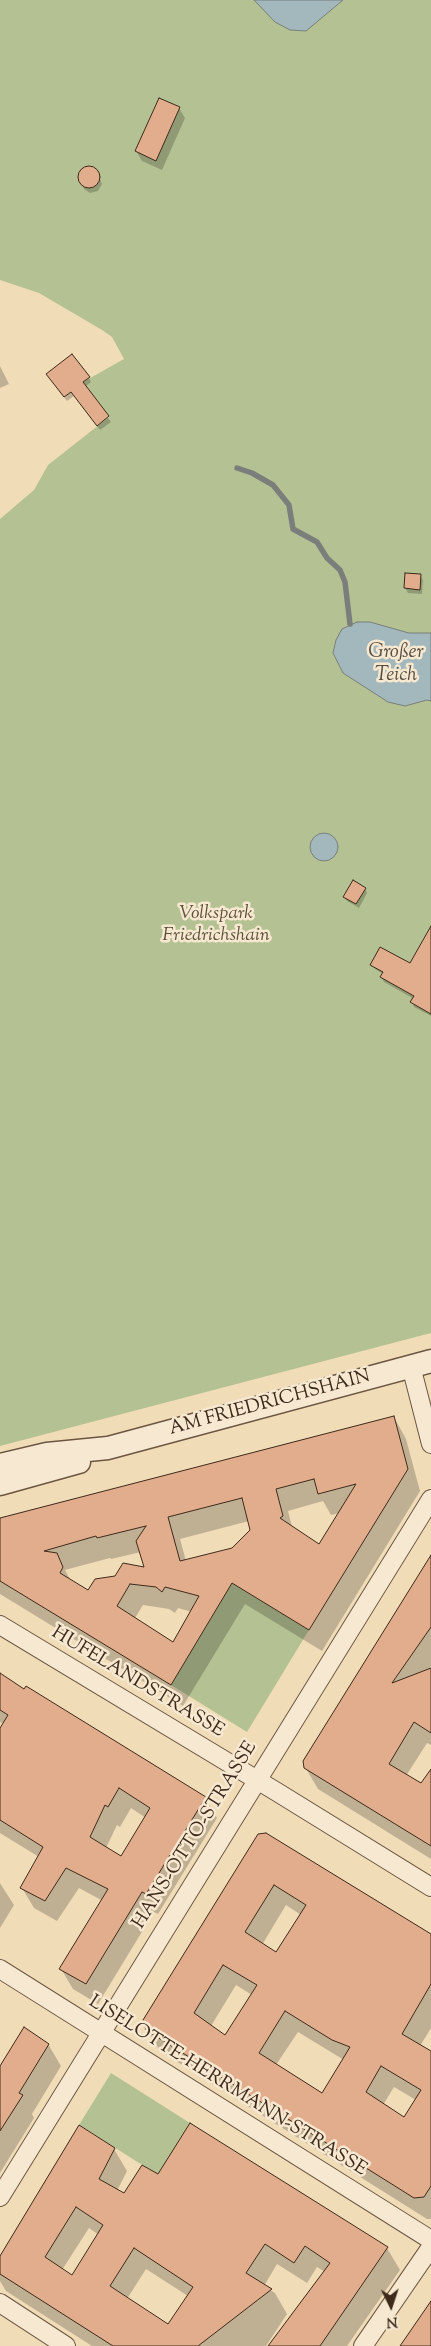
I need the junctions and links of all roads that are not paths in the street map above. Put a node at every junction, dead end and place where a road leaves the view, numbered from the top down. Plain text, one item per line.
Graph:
1 (421, 1364) edge
2 (431, 1444) edge
3 (108, 1448) junction
4 (0, 1465) edge
5 (0, 1484) edge
6 (431, 1499) edge
7 (0, 1626) edge
8 (257, 1779) junction
9 (431, 1887) edge
10 (0, 1969) edge
11 (101, 2032) junction
12 (0, 2197) edge
13 (431, 2240) edge
14 (431, 2247) edge
15 (0, 2303) edge
16 (66, 2346) edge
17 (364, 2346) edge

1 - 2 street
1 - 3 street, AM FRIEDRICHSHAIN
3 - 4 street, AM FRIEDRICHSHAIN
3 - 5 street, AM FRIEDRICHSHAIN
6 - 8 street, HANS-OTTO-STRASSE
7 - 8 street, HUFELANDSTRASSE
8 - 9 street, HUFELANDSTRASSE
8 - 11 street, HANS-OTTO-STRASSE
10 - 11 street, LISELOTTE-HERRMANN-STRASSE
11 - 12 street, HANS-OTTO-STRASSE
11 - 13 street, LISELOTTE-HERRMANN-STRASSE
14 - 17 street
15 - 16 street

